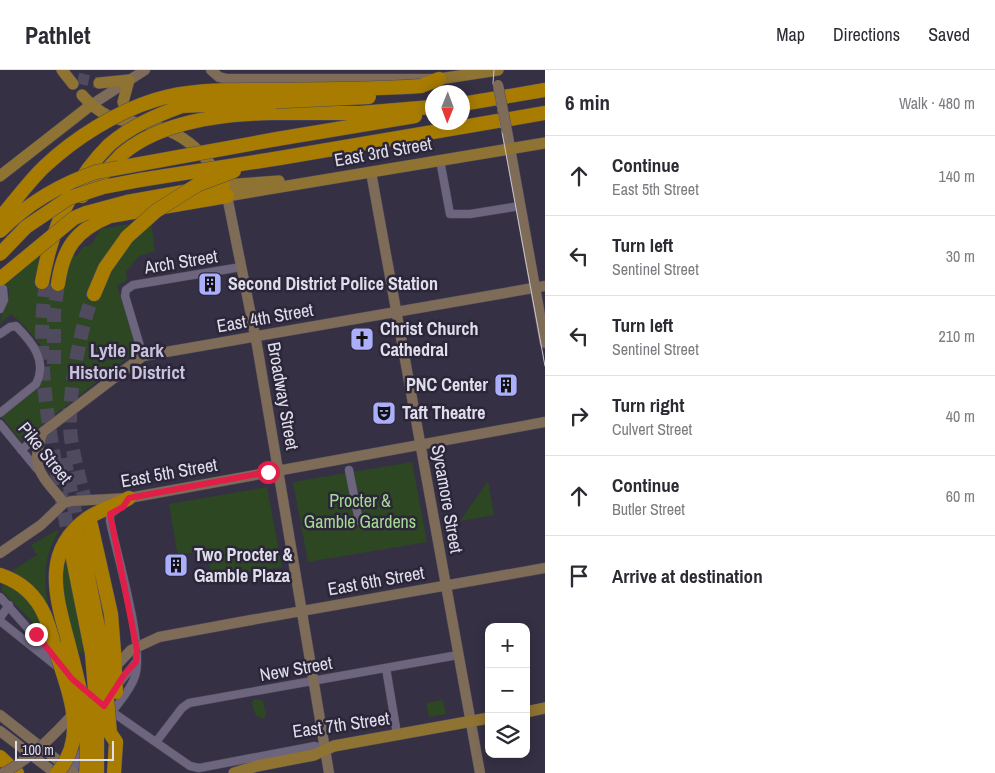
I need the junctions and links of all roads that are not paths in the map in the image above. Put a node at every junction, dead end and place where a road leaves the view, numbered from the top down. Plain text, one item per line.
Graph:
1 (144, 70) edge
2 (211, 70) edge
3 (496, 70) edge
4 (64, 72) edge
5 (439, 79) junction
6 (128, 80) junction
7 (76, 81) tunnel mouth
8 (99, 82) tunnel mouth
9 (421, 86) junction
10 (545, 90) edge
11 (82, 95) dead end
12 (470, 103) edge
13 (91, 106) junction
14 (425, 108) edge
15 (425, 112) edge
16 (545, 113) edge
17 (132, 123) junction
18 (545, 143) edge
19 (510, 148) junction
20 (280, 158) junction
21 (440, 160) junction
22 (371, 172) junction
23 (0, 176) edge
24 (225, 190) junction
25 (520, 206) junction
26 (0, 218) edge
27 (0, 231) edge
28 (0, 254) edge
29 (242, 267) junction
30 (49, 283) junction
31 (2, 284) edge
32 (540, 287) edge
33 (94, 294) tunnel mouth
34 (0, 309) edge
35 (396, 312) junction
36 (0, 334) edge
37 (255, 336) junction
38 (545, 343) edge
39 (143, 356) junction
40 (0, 412) edge
41 (545, 422) edge
42 (0, 424) edge
43 (42, 432) junction
44 (420, 445) junction
45 (22, 450) junction
46 (37, 470) junction
47 (349, 470) dead end
48 (278, 471) junction
49 (129, 498) junction
50 (105, 500) junction
51 (64, 503) junction
52 (359, 522) dead end
53 (91, 524) tunnel mouth
54 (75, 540) tunnel mouth
55 (0, 553) edge
56 (545, 568) edge
57 (0, 575) edge
58 (446, 585) junction
59 (0, 597) edge
60 (8, 606) junction
61 (302, 611) junction
62 (0, 620) edge
63 (50, 620) junction
64 (103, 653) junction
65 (458, 655) junction
66 (136, 662) junction
67 (386, 668) junction
68 (69, 678) junction
69 (314, 681) junction
70 (104, 706) junction
71 (545, 708) edge
72 (530, 711) edge
73 (112, 712) junction
74 (0, 715) edge
75 (485, 719) edge
76 (470, 722) junction
77 (0, 731) edge
78 (397, 734) junction
79 (156, 742) junction
80 (326, 749) junction
81 (0, 757) edge
82 (199, 770) edge
83 (3, 773) edge
84 (17, 773) edge
85 (56, 773) edge
86 (78, 773) edge
87 (97, 773) edge
88 (114, 773) edge
89 (234, 773) edge
90 (329, 773) edge
91 (480, 773) edge

1 - 6 main road
2 - 5 main road
3 - 5 main road
3 - 19 main road, bridge
4 - 7 main road
5 - 9 highway
6 - 8 main road
6 - 13 main road
6 - 17 main road
9 - 26 highway, bridge
9 - 30 highway, bridge
10 - 12 highway
11 - 13 main road
13 - 17 main road, Broadway Street
13 - 23 main road
14 - 30 highway, bridge
15 - 27 highway, bridge
16 - 20 highway
17 - 24 main road, Broadway Street
18 - 19 main road, East 3rd Street
19 - 21 main road, East 3rd Street
19 - 25 main road
20 - 28 highway, bridge
20 - 33 highway, bridge
21 - 22 main road, East 3rd Street
21 - 25 street
22 - 24 main road, East 3rd Street
22 - 35 main road, Sycamore Street
24 - 29 main road, Broadway Street
24 - 30 highway
24 - 31 highway, bridge
25 - 32 main road
29 - 37 main road, Broadway Street
29 - 39 street, Arch Street
31 - 34 street
32 - 35 main road, East 4th Street
32 - 38 main road
35 - 37 main road, East 4th Street
35 - 44 main road, Sycamore Street
36 - 40 street
37 - 39 main road, East 4th Street
37 - 48 main road, Broadway Street
39 - 43 main road, East 4th Street
41 - 44 main road, East 5th Street
42 - 45 street, Pike Street
43 - 45 street, East 4th Street
43 - 46 main road
44 - 48 main road, East 5th Street
44 - 58 main road, Sycamore Street
45 - 46 street, Pike Street
46 - 51 main road, Pike Street
47 - 52 street
48 - 49 main road, East 5th Street
48 - 61 main road, Broadway Street
49 - 50 main road, East 5th Street
49 - 66 street
49 - 86 highway, bridge
50 - 51 main road, East 5th Street
50 - 63 highway
51 - 55 main road
53 - 64 highway
54 - 64 highway
56 - 58 main road, East 6th Street
57 - 63 highway
58 - 61 main road, East 6th Street
58 - 65 main road, Sycamore Street
59 - 60 street
60 - 62 street
60 - 68 street
61 - 69 main road, Broadway Street
61 - 83 main road, East 6th Street, bridge
62 - 68 street
63 - 68 highway, bridge
64 - 87 highway, bridge
64 - 88 highway, bridge
65 - 67 street, New Street
65 - 76 main road, Sycamore Street
66 - 70 street
66 - 73 street
67 - 69 street, New Street
67 - 78 street
68 - 70 street
68 - 85 highway, bridge
69 - 79 street, New Street
69 - 80 main road, Broadway Street
70 - 73 street
70 - 86 street
71 - 72 main road
73 - 79 street
73 - 86 street
74 - 86 main road
75 - 76 main road, East 7th Street
76 - 78 main road, East 7th Street
76 - 91 main road, Sycamore Street
77 - 85 main road
78 - 80 main road, East 7th Street
79 - 82 street
80 - 82 street, East 7th Street
80 - 89 main road
80 - 90 main road, Broadway Street
81 - 84 highway

